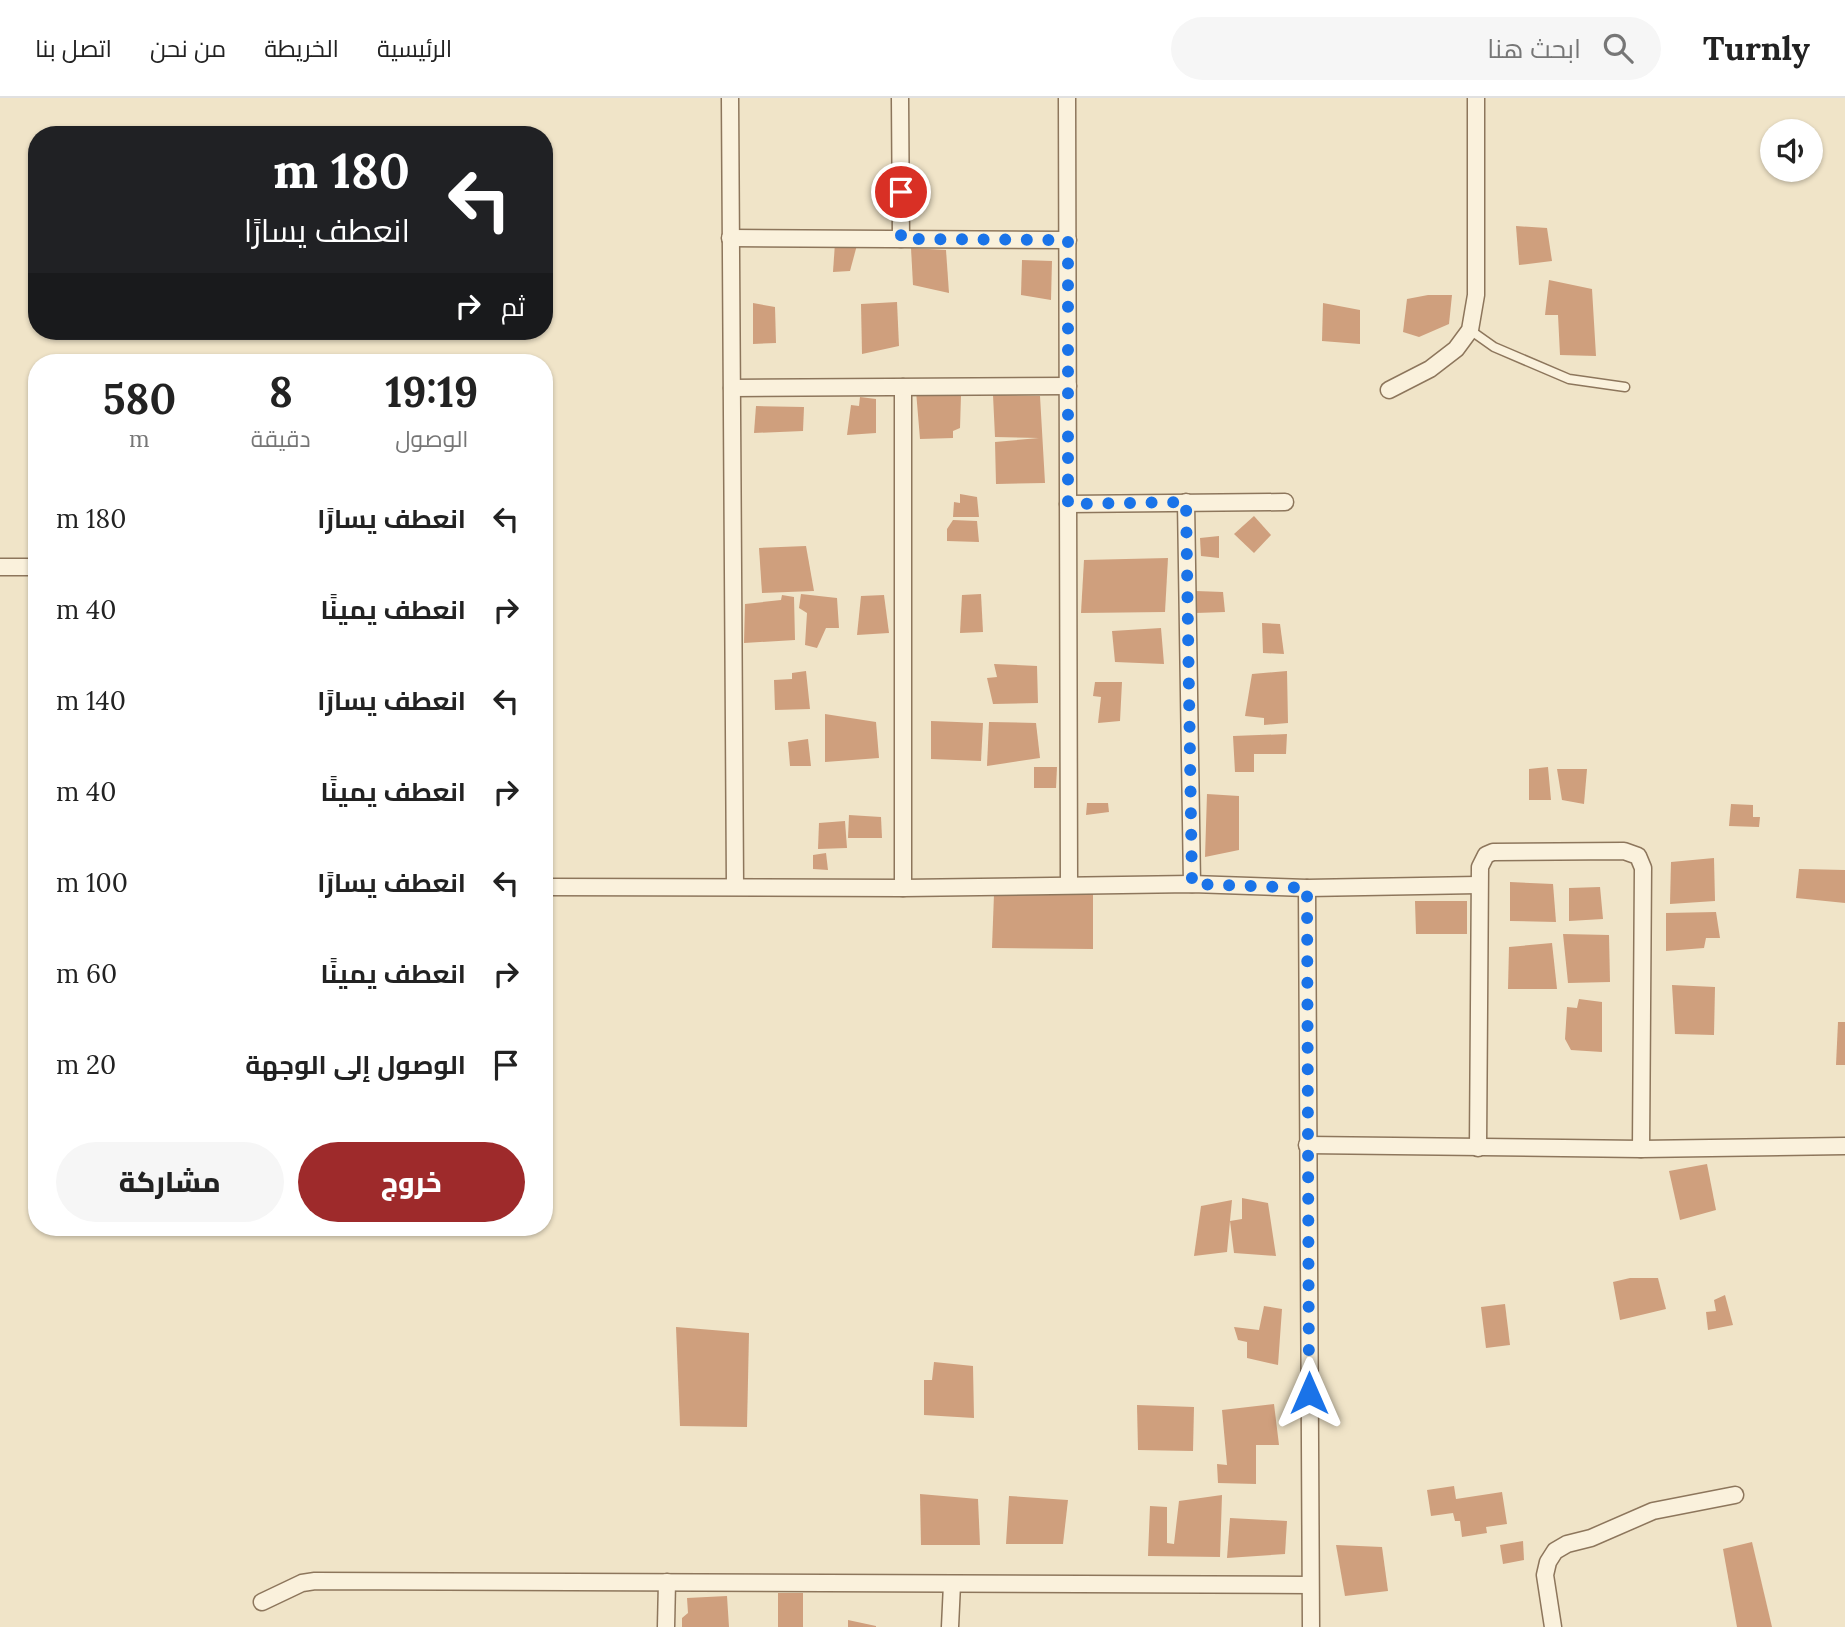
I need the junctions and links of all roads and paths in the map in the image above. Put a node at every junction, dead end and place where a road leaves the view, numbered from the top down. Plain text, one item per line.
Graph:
1 (730, 98) edge
2 (900, 98) edge
3 (1067, 98) edge
4 (1476, 98) edge
5 (730, 238) junction
6 (901, 239) junction
7 (1068, 240) junction
8 (1470, 330) junction
9 (1068, 386) junction
10 (903, 387) junction
11 (1625, 387) dead end
12 (732, 388) junction
13 (1389, 390) dead end
14 (1186, 502) junction
15 (1285, 502) dead end
16 (1068, 504) junction
17 (0, 567) edge
18 (28, 568) edge
19 (1192, 884) junction
20 (1069, 885) junction
21 (1478, 885) junction
22 (553, 887) edge
23 (735, 887) junction
24 (903, 888) junction
25 (1307, 888) junction
26 (1307, 1146) junction
27 (1845, 1146) edge
28 (1478, 1148) junction
29 (1641, 1149) junction
30 (1735, 1495) dead end
31 (667, 1582) junction
32 (952, 1584) junction
33 (1310, 1585) junction
34 (262, 1602) dead end
35 (666, 1627) edge
36 (950, 1627) edge
37 (1311, 1627) edge
38 (1553, 1627) edge

1 - 5 street
2 - 6 street
3 - 7 street
4 - 8 street
5 - 6 street
5 - 12 street
6 - 7 street
7 - 9 street
8 - 11 lane
8 - 13 street
9 - 10 street
9 - 16 street
10 - 12 street
10 - 24 street
12 - 23 street
14 - 15 street
14 - 16 street
14 - 19 street
16 - 20 street
17 - 18 street
19 - 20 street
19 - 25 street
20 - 24 street
21 - 25 street
21 - 28 street
21 - 29 street
22 - 23 street
23 - 24 street
25 - 26 street
26 - 28 street
26 - 33 street
27 - 29 street
28 - 29 street
30 - 38 street
31 - 32 street
31 - 34 street
31 - 35 street
32 - 33 street
32 - 36 street
33 - 37 street

